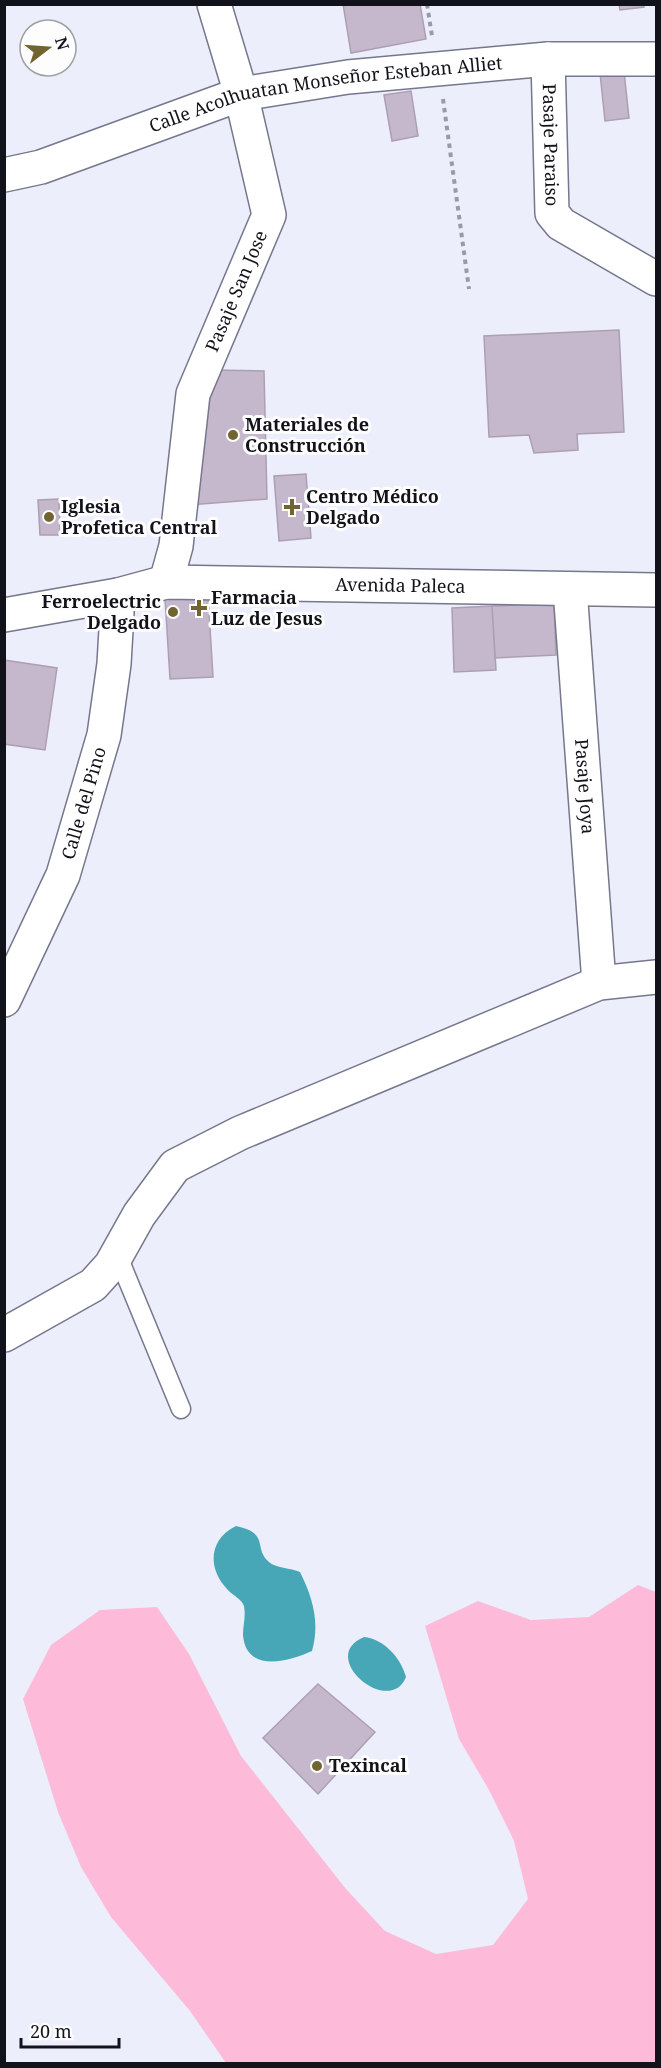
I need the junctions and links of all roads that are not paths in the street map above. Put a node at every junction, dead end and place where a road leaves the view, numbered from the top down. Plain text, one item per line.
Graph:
1 (214, 4) edge
2 (548, 59) junction
3 (657, 59) edge
4 (240, 94) junction
5 (4, 175) edge
6 (657, 279) edge
7 (166, 582) junction
8 (570, 589) junction
9 (657, 590) edge
10 (118, 595) junction
11 (4, 615) edge
12 (657, 977) edge
13 (599, 983) junction
14 (4, 1000) edge
15 (117, 1254) junction
16 (4, 1335) edge
17 (181, 1409) dead end

1 - 4 street, Pasaje San Jose
2 - 3 street, Calle Acolhuatan Monseñor Esteban Alliet
2 - 4 street, Calle Acolhuatan Monseñor Esteban Alliet
2 - 6 street, Pasaje Paraiso
4 - 5 street, Calle Acolhuatan Monseñor Esteban Alliet
4 - 7 street, Pasaje San Jose
7 - 8 street, Avenida Paleca
7 - 10 street, Avenida Paleca
8 - 9 street, Avenida Paleca
8 - 13 street, Pasaje Joya
10 - 11 street, Avenida Paleca
10 - 14 street, Calle del Pino
12 - 13 street
13 - 15 street
15 - 16 street
15 - 17 lane

